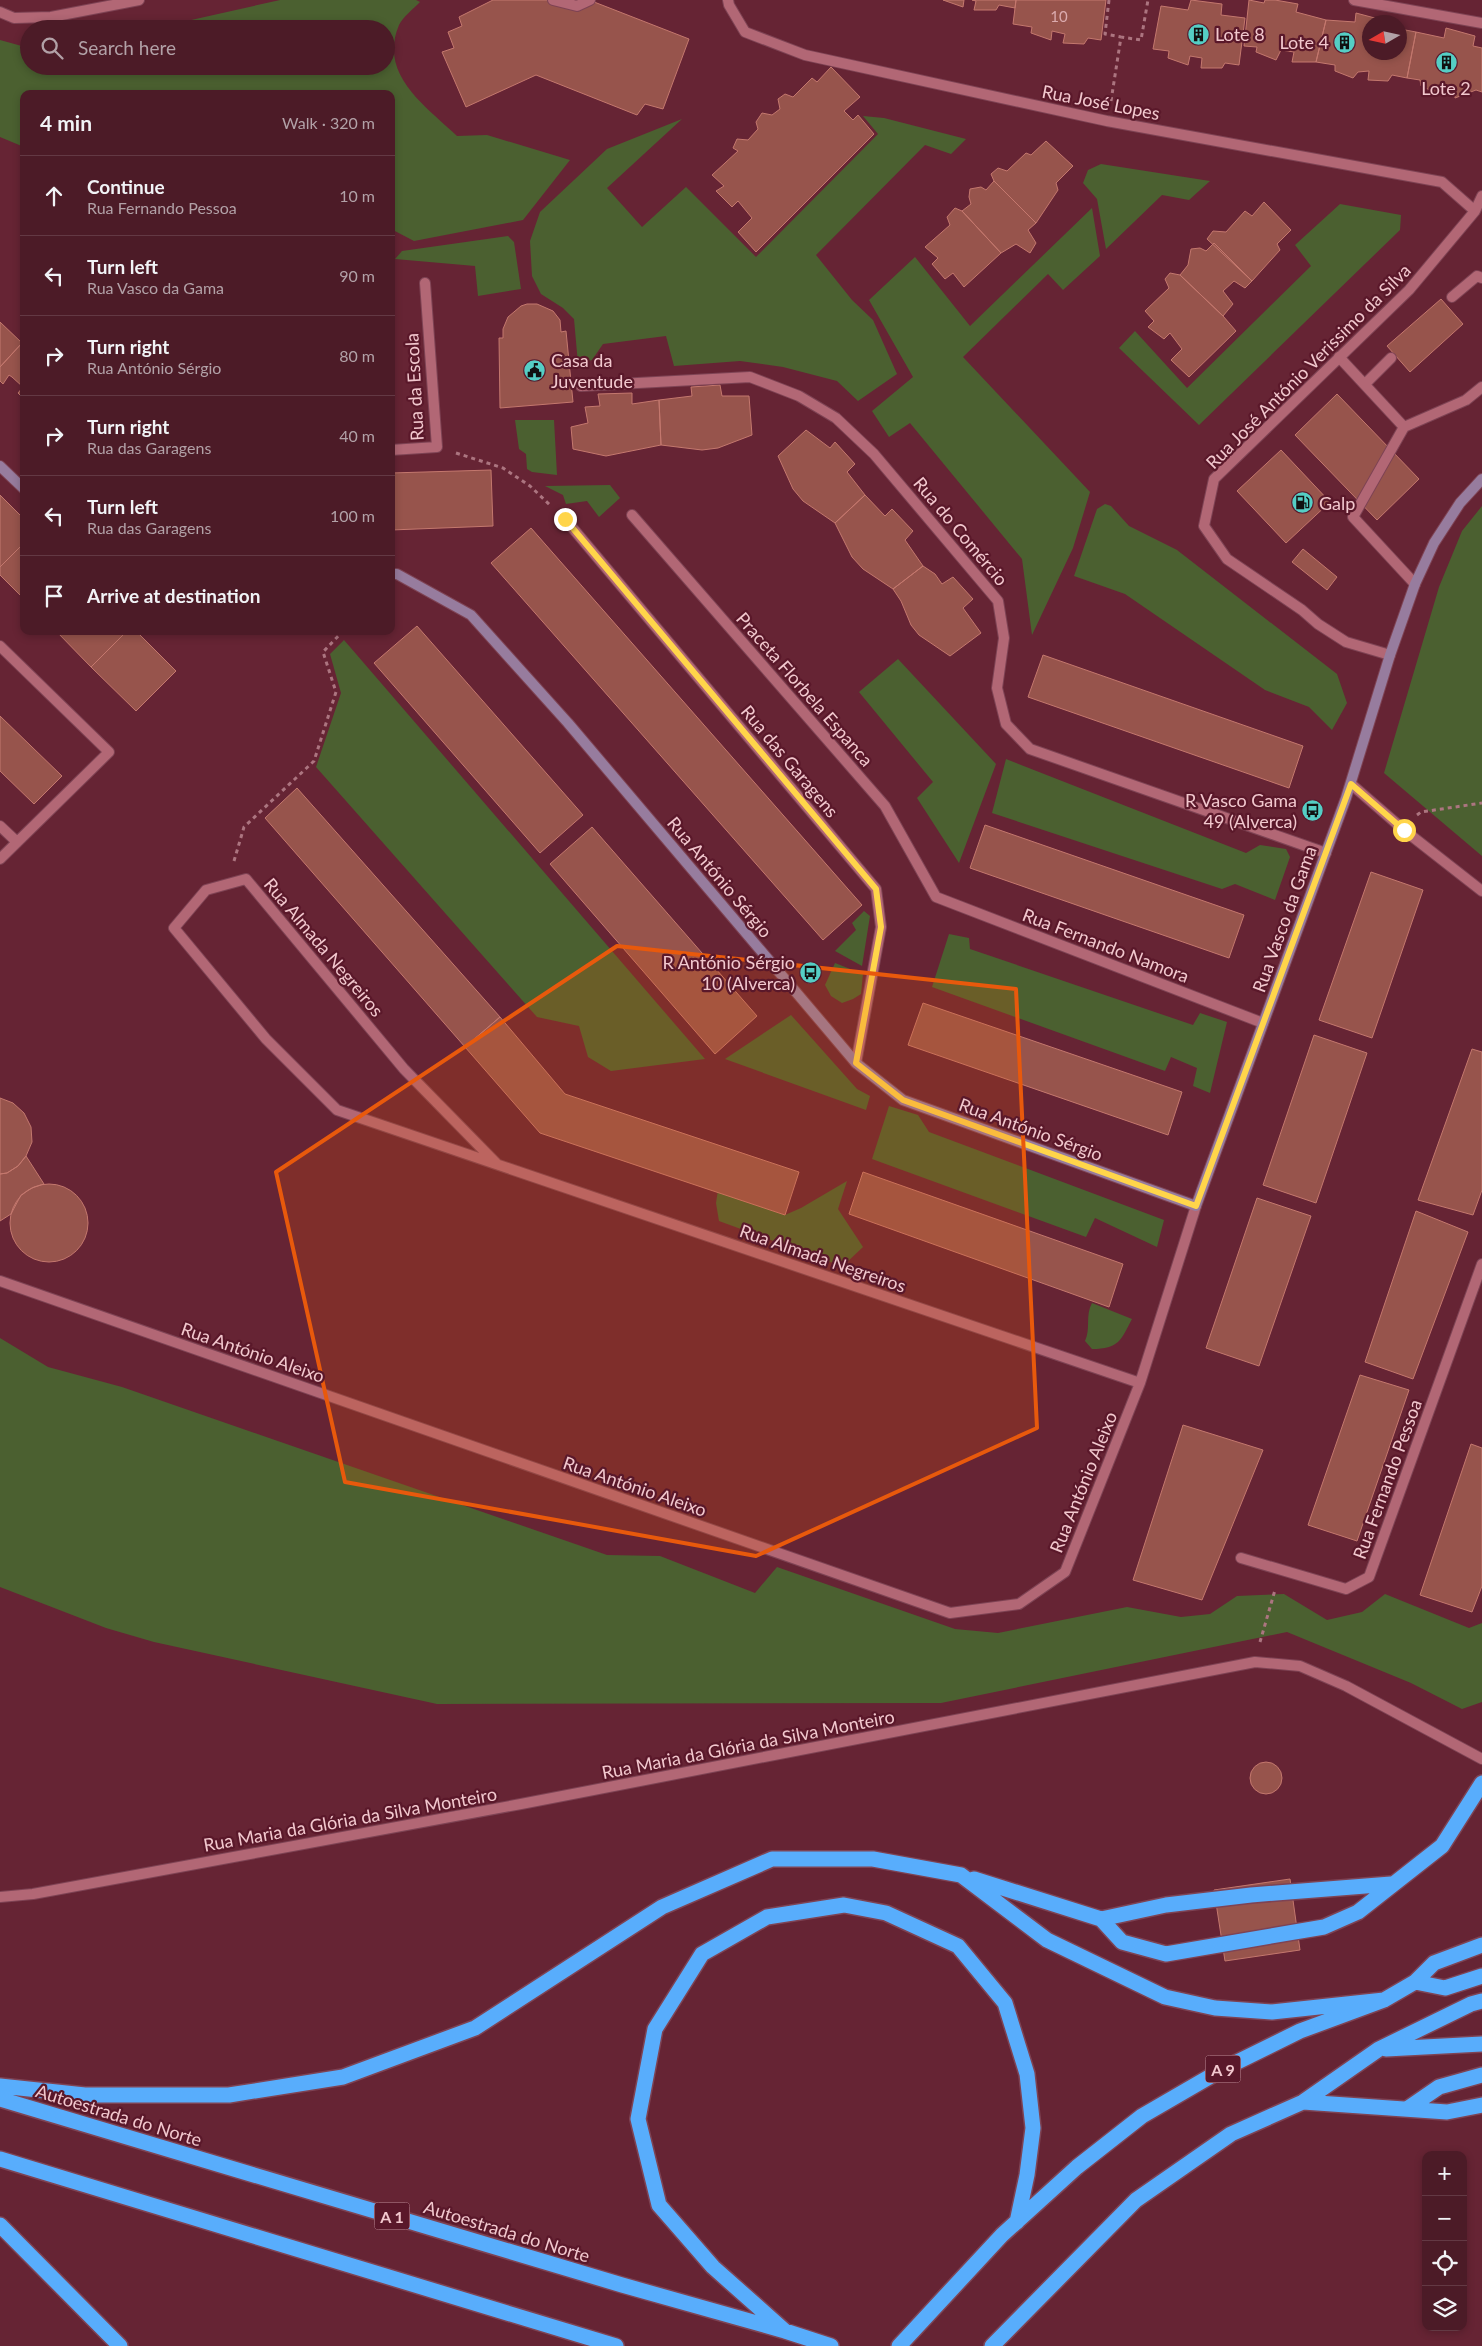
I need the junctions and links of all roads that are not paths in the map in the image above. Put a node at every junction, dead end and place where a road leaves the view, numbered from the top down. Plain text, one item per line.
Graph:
1 (139, 0) edge
2 (553, 0) edge
3 (590, 0) edge
4 (1354, 0) edge
5 (728, 3) edge
6 (0, 12) edge
7 (1482, 24) edge
8 (1482, 196) edge
9 (1475, 211) junction
10 (1482, 278) edge
11 (425, 283) dead end
12 (1452, 297) dead end
13 (1339, 357) junction
14 (1391, 358) dead end
15 (1364, 384) junction
16 (581, 386) dead end
17 (1482, 387) edge
18 (1404, 427) junction
19 (395, 450) edge
20 (0, 466) edge
21 (1482, 479) edge
22 (20, 485) edge
23 (632, 515) dead end
24 (565, 519) road end
25 (395, 574) edge
26 (1415, 584) junction
27 (0, 646) edge
28 (1390, 655) junction
29 (1351, 784) junction
30 (0, 826) edge
31 (17, 842) junction
32 (1326, 853) junction
33 (0, 859) edge
34 (1482, 891) edge
35 (936, 897) joint
36 (1263, 1023) junction
37 (856, 1063) junction
38 (496, 1163) junction
39 (1196, 1206) junction
40 (1482, 1264) edge
41 (0, 1281) edge
42 (1140, 1383) junction
43 (1241, 1558) dead end
44 (1482, 1759) edge
45 (1482, 1783) edge
46 (961, 1875) junction
47 (1391, 1884) junction
48 (0, 1897) edge
49 (1101, 1919) junction
50 (1482, 1945) edge
51 (1482, 1976) edge
52 (1415, 1982) junction
53 (1384, 2000) junction
54 (1482, 2001) edge
55 (1482, 2044) edge
56 (1380, 2049) junction
57 (1482, 2075) edge
58 (0, 2086) edge
59 (0, 2099) edge
60 (1304, 2102) junction
61 (1482, 2104) edge
62 (1407, 2109) junction
63 (0, 2159) edge
64 (1017, 2222) junction
65 (0, 2225) edge
66 (785, 2330) junction
67 (120, 2346) edge
68 (616, 2346) edge
69 (831, 2346) edge
70 (899, 2346) edge
71 (992, 2346) edge

1 - 6 street
2 - 3 street
4 - 7 street
5 - 9 street, Rua José Lopes
8 - 9 street, Rua José António Verissimo da Silva
9 - 13 street, Rua José António Verissimo da Silva
10 - 12 street
11 - 19 street, Rua da Escola
13 - 15 street
13 - 28 street, Rua José António Verissimo da Silva
14 - 15 street
15 - 18 street
16 - 32 street, Rua do Comércio
17 - 18 street
18 - 26 street
20 - 22 main road
21 - 26 main road, Rua Vasco da Gama
23 - 35 street, Praceta Florbela Espanca
24 - 37 street, Rua das Garagens
25 - 37 main road, Rua António Sérgio
26 - 28 main road, Rua Vasco da Gama
27 - 31 street
28 - 29 main road, Rua Vasco da Gama
29 - 32 main road, Rua Vasco da Gama
29 - 34 street
30 - 31 street
31 - 33 street
32 - 36 main road, Rua Vasco da Gama
35 - 36 street, Rua Fernando Namora
36 - 39 main road, Rua Vasco da Gama
37 - 39 main road, Rua António Sérgio
38 - 38 street, Rua Almada Negreiros
38 - 42 street, Rua Almada Negreiros
39 - 42 street, Rua Vasco da Gama
40 - 43 street, Rua Fernando Pessoa
41 - 42 street, Rua António Aleixo
44 - 48 street, Rua Maria da Glória da Silva Monteiro
45 - 47 highway
46 - 49 highway
46 - 53 highway
46 - 58 highway
47 - 49 highway
47 - 49 highway
50 - 52 highway, A 9
51 - 52 highway
52 - 53 highway, A 9
53 - 64 highway, A 9
54 - 56 highway
55 - 56 highway
56 - 60 highway
57 - 62 highway
59 - 66 highway, Autoestrada do Norte / A 1
60 - 62 highway
60 - 71 highway
61 - 62 highway
63 - 68 highway
64 - 66 highway
64 - 70 highway, A 9
65 - 67 highway
66 - 69 highway, Autoestrada do Norte / A 1

